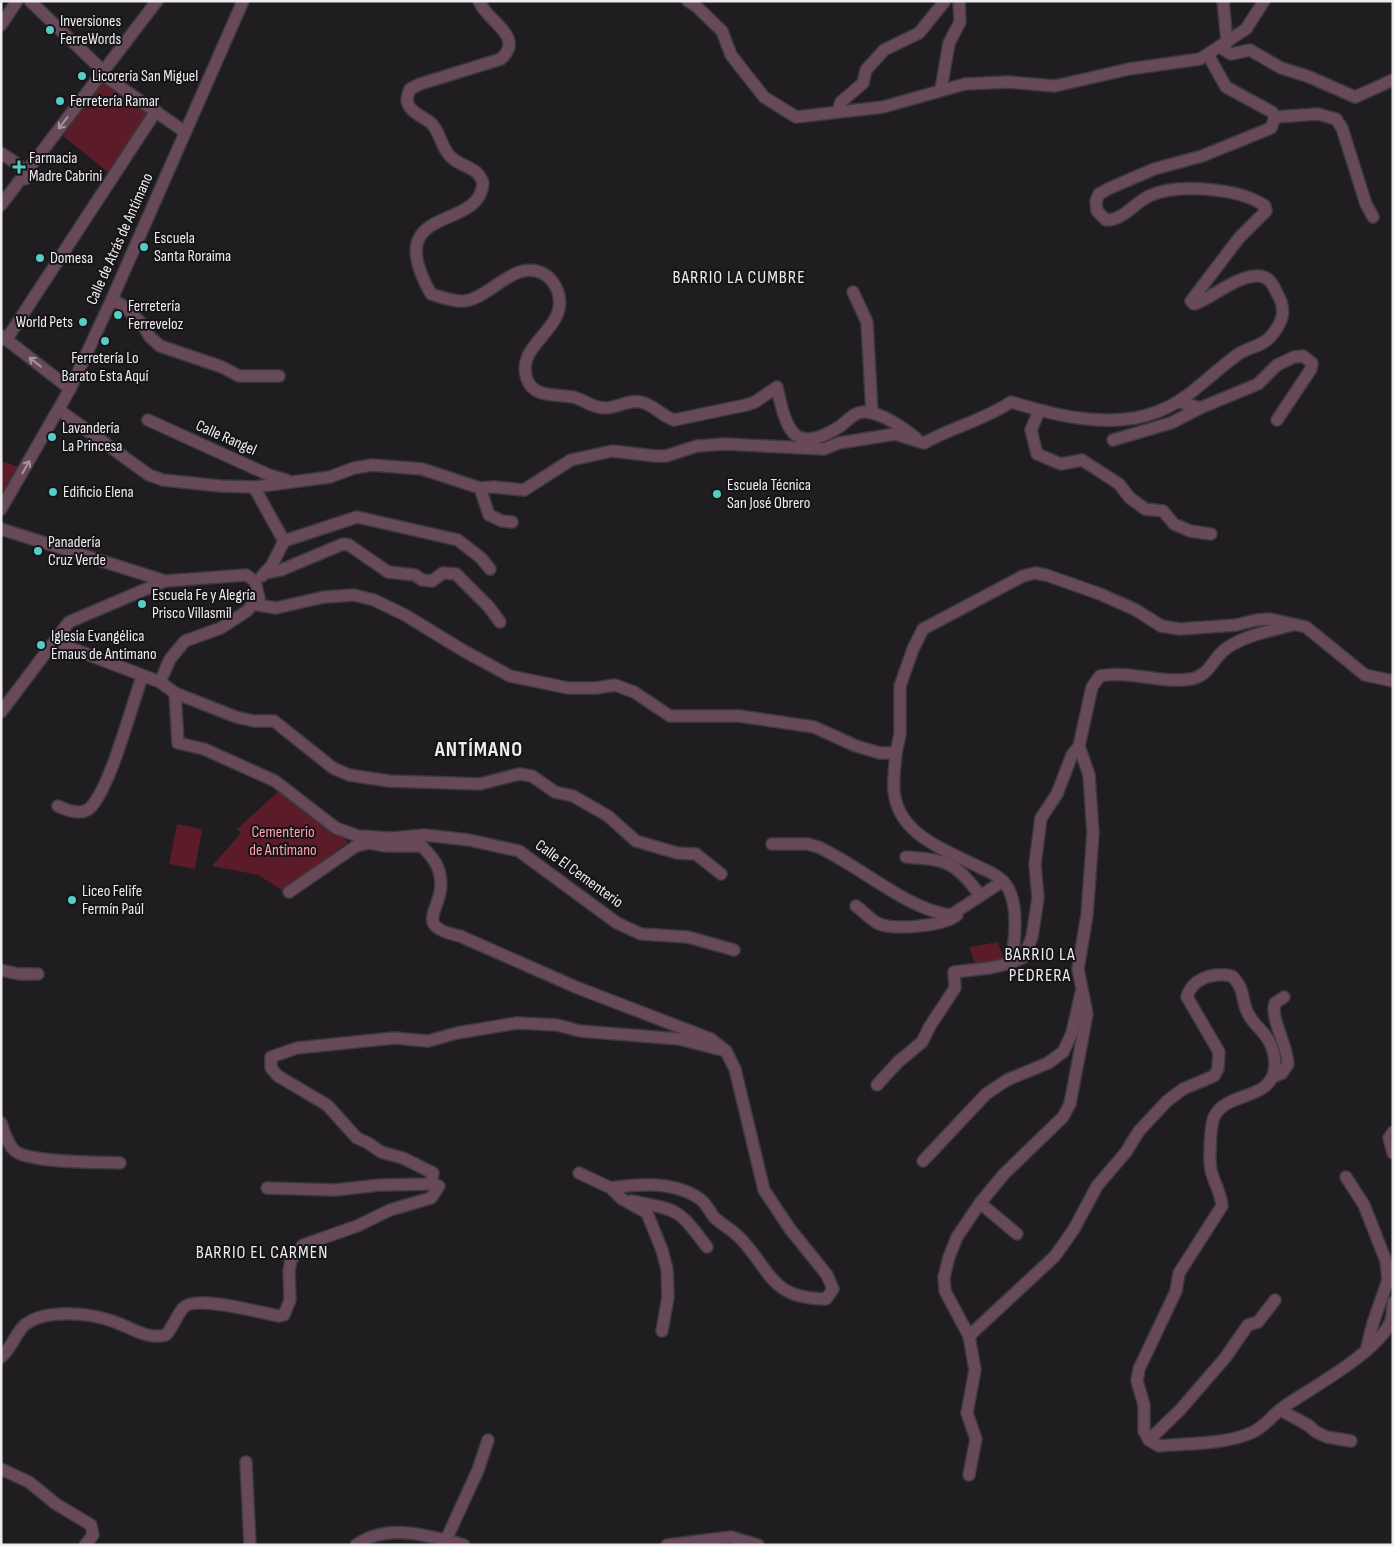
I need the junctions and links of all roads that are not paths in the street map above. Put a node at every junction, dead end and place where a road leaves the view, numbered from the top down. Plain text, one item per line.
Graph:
1 (17, 1) edge
2 (30, 1) edge
3 (157, 1) edge
4 (243, 1) edge
5 (479, 1) edge
6 (688, 1) edge
7 (945, 1) edge
8 (959, 1) edge
9 (1264, 1) edge
10 (1222, 2) edge
11 (1, 25) edge
12 (1224, 45) junction
13 (1208, 55) junction
14 (104, 75) junction
15 (1393, 80) edge
16 (941, 90) junction
17 (156, 111) junction
18 (838, 111) junction
19 (1275, 117) junction
20 (185, 132) junction
21 (1, 153) edge
22 (25, 176) junction
23 (1, 205) edge
24 (1373, 217) dead end
25 (853, 292) dead end
26 (112, 299) junction
27 (4, 338) edge
28 (279, 376) dead end
29 (70, 389) junction
30 (1180, 402) junction
31 (1200, 408) junction
32 (59, 410) junction
33 (1039, 411) junction
34 (872, 413) junction
35 (148, 420) dead end
36 (1277, 420) dead end
37 (1113, 440) dead end
38 (924, 443) junction
39 (292, 482) junction
40 (254, 487) junction
41 (480, 488) junction
42 (1, 509) edge
43 (512, 522) dead end
44 (1, 529) edge
45 (1210, 534) dead end
46 (284, 541) junction
47 (490, 569) dead end
48 (266, 573) junction
49 (165, 581) junction
50 (255, 582) junction
51 (252, 604) junction
52 (500, 622) dead end
53 (1293, 624) junction
54 (55, 642) junction
55 (142, 677) junction
56 (1393, 681) edge
57 (160, 682) junction
58 (175, 693) junction
59 (1, 712) edge
60 (1079, 746) junction
61 (896, 753) junction
62 (58, 806) dead end
63 (418, 841) junction
64 (772, 844) dead end
65 (906, 857) dead end
66 (721, 874) dead end
67 (1003, 881) junction
68 (289, 892) dead end
69 (980, 895) junction
70 (856, 906) dead end
71 (962, 908) junction
72 (734, 950) dead end
73 (1011, 963) junction
74 (1, 970) edge
75 (38, 974) dead end
76 (1082, 989) junction
77 (1284, 997) dead end
78 (726, 1051) junction
79 (1273, 1076) junction
80 (877, 1085) dead end
81 (1, 1123) edge
82 (1393, 1132) edge
83 (1393, 1153) edge
84 (923, 1161) dead end
85 (120, 1163) dead end
86 (579, 1173) dead end
87 (1346, 1177) dead end
88 (431, 1184) junction
89 (267, 1188) dead end
90 (611, 1188) junction
91 (622, 1199) junction
92 (980, 1203) junction
93 (1017, 1234) dead end
94 (707, 1247) dead end
95 (1275, 1300) dead end
96 (1392, 1305) edge
97 (1372, 1323) junction
98 (1386, 1330) junction
99 (662, 1331) dead end
100 (969, 1336) junction
101 (1367, 1347) junction
102 (1, 1357) edge
103 (1280, 1410) junction
104 (488, 1440) dead end
105 (1149, 1440) junction
106 (1351, 1441) dead end
107 (246, 1462) dead end
108 (1, 1469) edge
109 (969, 1476) dead end
110 (447, 1542) edge
111 (85, 1545) edge
112 (250, 1545) edge
113 (356, 1545) edge
114 (464, 1545) edge
115 (667, 1545) edge
116 (758, 1545) edge

1 - 11 street
2 - 14 street
3 - 14 street
4 - 20 street, Calle de Atrás de Antímano
5 - 34 street
6 - 18 street
7 - 18 street
8 - 16 street
9 - 12 street
10 - 12 street
12 - 13 street
12 - 15 street
13 - 16 street
13 - 19 street
14 - 17 street
14 -> 22 street
16 - 18 street
17 - 20 street
17 - 27 street
19 - 24 street
19 - 30 street
20 - 26 street, Calle de Atrás de Antímano
21 - 22 street
22 - 23 street
25 - 34 street
26 - 28 street
26 - 29 street, Calle de Atrás de Antímano
29 -> 27 street
29 - 32 street, Calle de Atrás de Antímano
30 - 31 street
30 - 33 street
31 - 36 street
31 - 37 street
32 - 40 street
42 -> 32 street, Calle de Atrás de Antímano
33 - 38 street
33 - 45 street
34 - 38 street
35 - 39 street, Calle Rangel
38 - 41 street
39 - 40 street
39 - 41 street
40 - 46 street
41 - 43 street
44 - 49 street
46 - 47 street
46 - 48 street
48 - 50 street
48 - 52 street
49 - 50 street
49 - 54 street
50 - 51 street
51 - 57 street
51 - 61 street
53 - 56 street
53 - 60 street
53 - 61 street
54 - 55 street
54 - 59 street
55 - 57 street
55 - 62 street
57 - 58 street
58 - 63 street, Calle El Cementerio
58 - 66 street
60 - 73 street
60 - 76 street
61 - 67 street
63 - 68 street
63 - 72 street, Calle El Cementerio
63 - 78 street
64 - 71 street
65 - 69 street
67 - 69 street
67 - 73 street
69 - 71 street
70 - 71 street
73 - 80 street
74 - 75 street
76 - 84 street
76 - 92 street
77 - 79 street
78 - 88 street
78 - 90 street
79 - 100 street
79 - 105 street
81 - 85 street
82 - 83 street
86 - 90 street
87 - 97 street
88 - 89 street
88 - 102 street
90 - 91 street
91 - 94 street
91 - 99 street
92 - 93 street
92 - 100 street
95 - 105 street
96 - 98 street
97 - 98 street
97 - 101 street
98 - 101 street
100 - 109 street
101 - 103 street
103 - 105 street
103 - 106 street
104 - 110 street
107 - 112 street
108 - 111 street
110 - 113 street
110 - 114 street
115 - 116 street

